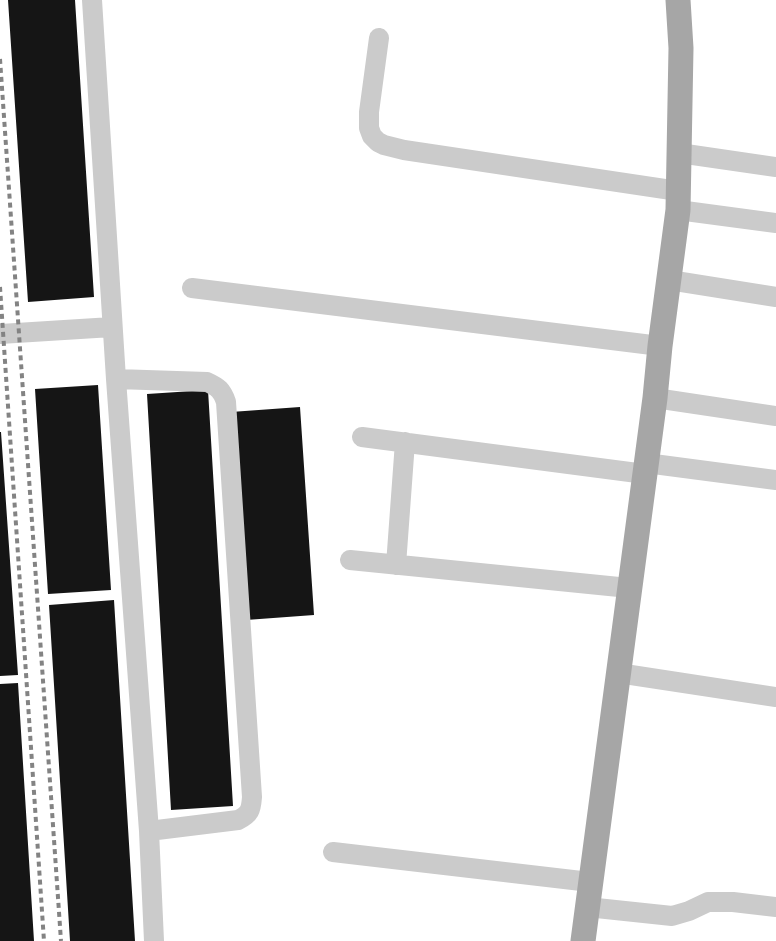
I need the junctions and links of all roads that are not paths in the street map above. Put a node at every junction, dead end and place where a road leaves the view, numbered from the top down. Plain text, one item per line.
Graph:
1 (92, 0) edge
2 (678, 0) edge
3 (379, 38) dead end
4 (679, 153) junction
5 (776, 167) edge
6 (678, 200) junction
7 (776, 223) edge
8 (669, 280) junction
9 (192, 288) dead end
10 (776, 297) edge
11 (112, 327) junction
12 (0, 334) edge
13 (660, 346) junction
14 (116, 378) junction
15 (655, 398) junction
16 (776, 416) edge
17 (362, 437) dead end
18 (405, 442) junction
19 (645, 468) junction
20 (776, 480) edge
21 (350, 560) dead end
22 (396, 565) junction
23 (629, 588) junction
24 (618, 673) junction
25 (776, 697) edge
26 (149, 831) junction
27 (333, 852) dead end
28 (590, 882) junction
29 (776, 906) edge
30 (587, 907) junction
31 (154, 941) edge
32 (583, 941) edge

1 - 11 street
2 - 4 main road
3 - 6 street
4 - 5 street
4 - 6 main road
6 - 7 street
6 - 8 main road
8 - 10 street
8 - 13 main road
9 - 13 street
11 - 12 street
11 - 14 street
13 - 15 main road
14 - 26 street
14 - 26 street
15 - 16 street
15 - 19 main road
17 - 18 street
18 - 19 street
18 - 22 street
19 - 20 street
19 - 23 main road
21 - 22 street
22 - 23 street
23 - 24 main road
24 - 25 street
24 - 28 main road
26 - 31 street
27 - 28 street
28 - 30 main road
29 - 30 street
30 - 32 main road

